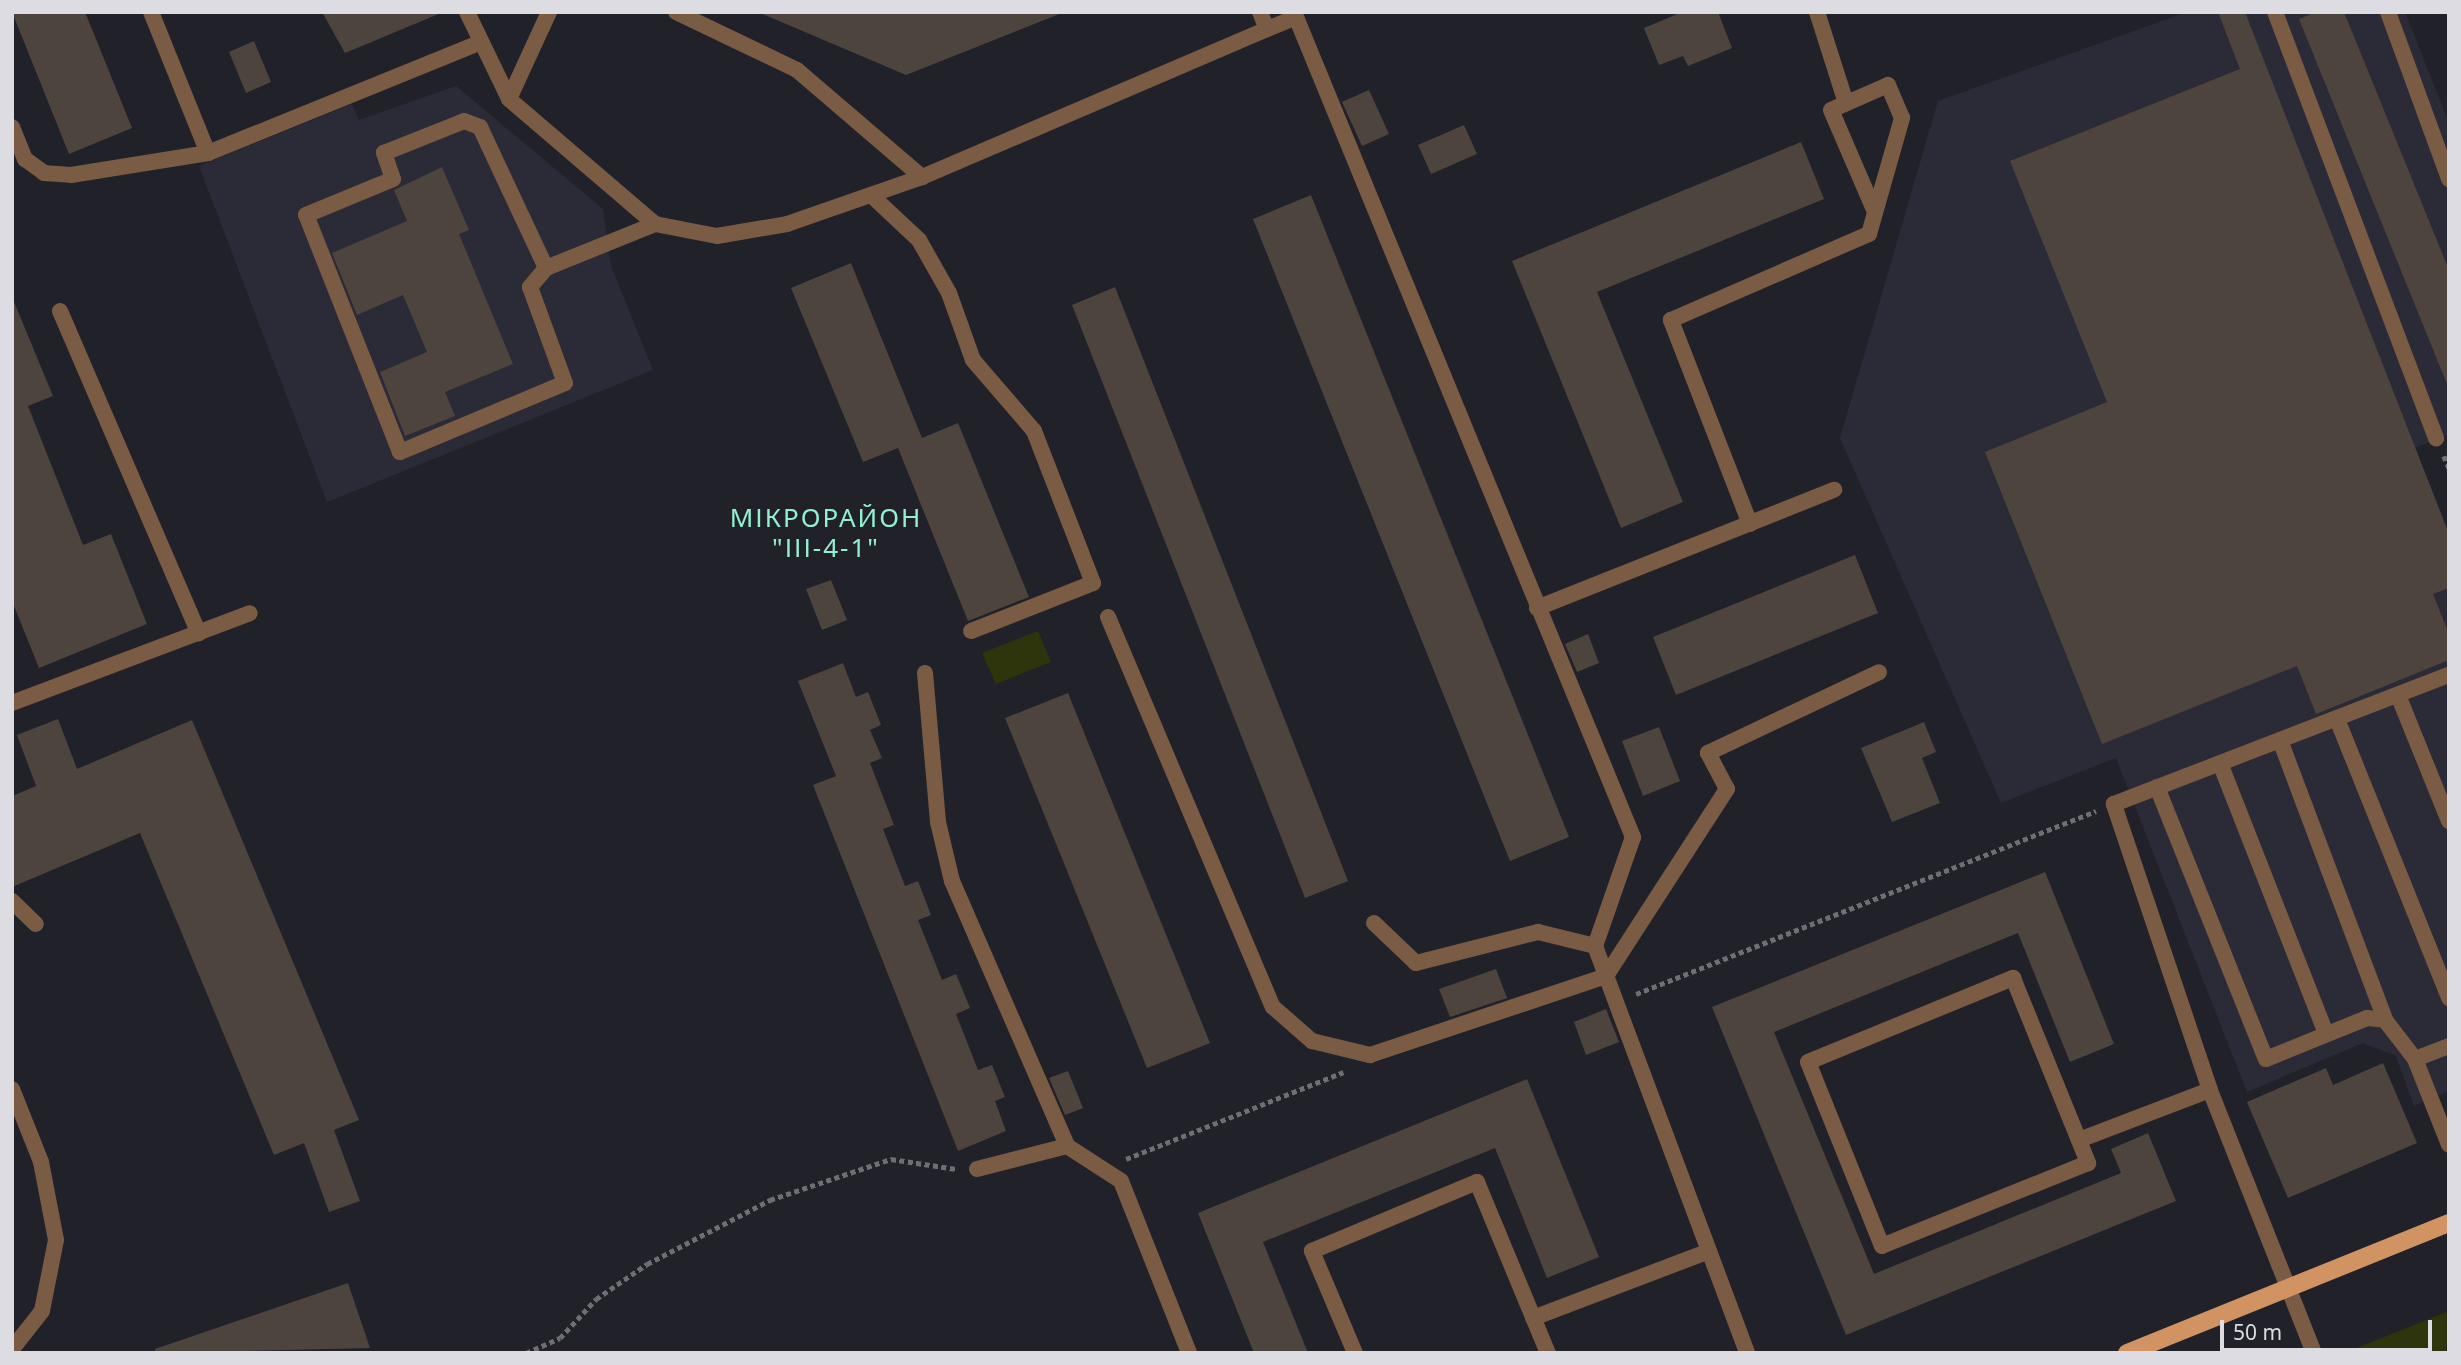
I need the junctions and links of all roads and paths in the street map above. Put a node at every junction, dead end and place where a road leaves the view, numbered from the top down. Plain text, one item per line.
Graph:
1 (151, 12) edge
2 (468, 12) edge
3 (549, 12) edge
4 (676, 12) edge
5 (1260, 12) edge
6 (1817, 12) edge
7 (2275, 12) edge
8 (2388, 12) edge
9 (1302, 15) edge
10 (1267, 29) junction
11 (477, 44) junction
12 (509, 99) junction
13 (1846, 103) junction
14 (12, 127) edge
15 (208, 153) junction
16 (922, 177) junction
17 (2449, 179) edge
18 (871, 195) junction
19 (1875, 212) junction
20 (655, 224) junction
21 (546, 268) junction
22 (60, 311) dead end
23 (2437, 439) dead end
24 (1834, 489) dead end
25 (1751, 524) junction
26 (1537, 608) junction
27 (250, 613) dead end
28 (1108, 617) dead end
29 (971, 631) dead end
30 (199, 632) junction
31 (1879, 672) dead end
32 (925, 673) dead end
33 (2449, 675) edge
34 (2398, 695) junction
35 (12, 703) edge
36 (2337, 719) junction
37 (2280, 740) junction
38 (2220, 764) junction
39 (2157, 788) junction
40 (2114, 804) junction
41 (2449, 821) edge
42 (12, 901) edge
43 (1374, 923) dead end
44 (36, 924) dead end
45 (1595, 946) junction
46 (1606, 976) junction
47 (2449, 998) edge
48 (1615, 1002) junction
49 (2385, 1020) junction
50 (2326, 1033) junction
51 (2449, 1046) edge
52 (2414, 1059) junction
53 (1354, 1068) dead end
54 (12, 1089) edge
55 (2210, 1090) junction
56 (2078, 1140) junction
57 (2449, 1145) edge
58 (1067, 1146) junction
59 (977, 1169) joint
60 (1102, 1169) junction
61 (2449, 1223) edge
62 (1709, 1251) junction
63 (2288, 1288) junction
64 (1533, 1318) junction
65 (12, 1349) edge
66 (526, 1353) edge
67 (1189, 1353) edge
68 (1355, 1353) edge
69 (1548, 1353) edge
70 (1747, 1353) edge
71 (2127, 1353) edge
72 (2314, 1353) edge

1 - 15 lane
2 - 11 lane
3 - 12 lane
4 - 16 lane
5 - 10 lane
6 - 13 lane
7 - 23 lane
8 - 17 lane
9 - 10 lane
9 - 26 lane
10 - 16 lane
11 - 12 lane
11 - 15 lane
12 - 20 lane
13 - 19 lane
13 - 19 lane
14 - 15 lane
16 - 18 lane
18 - 20 lane
18 - 29 lane
19 - 25 lane
20 - 21 lane
21 - 21 lane
22 - 30 lane
24 - 25 lane
25 - 26 lane
26 - 45 lane
27 - 30 lane
28 - 46 lane
30 - 35 lane
31 - 46 lane
32 - 58 lane
33 - 34 lane
34 - 36 lane
34 - 41 lane
36 - 37 lane
36 - 47 lane
37 - 38 lane
37 - 49 lane
38 - 39 lane
38 - 50 lane
39 - 40 lane
39 - 50 lane
40 - 48 path
40 - 55 lane
42 - 44 lane
43 - 45 lane
45 - 46 lane
46 - 48 lane
48 - 62 lane
49 - 50 lane
49 - 52 lane
51 - 52 lane
52 - 57 lane
53 - 60 path
54 - 65 lane
55 - 56 lane
55 - 63 lane
56 - 56 lane
58 - 59 lane
58 - 60 lane
59 - 66 path
60 - 67 lane
61 - 63 main road
62 - 64 lane
62 - 70 lane
63 - 71 main road
63 - 72 lane
64 - 68 lane
64 - 69 lane

